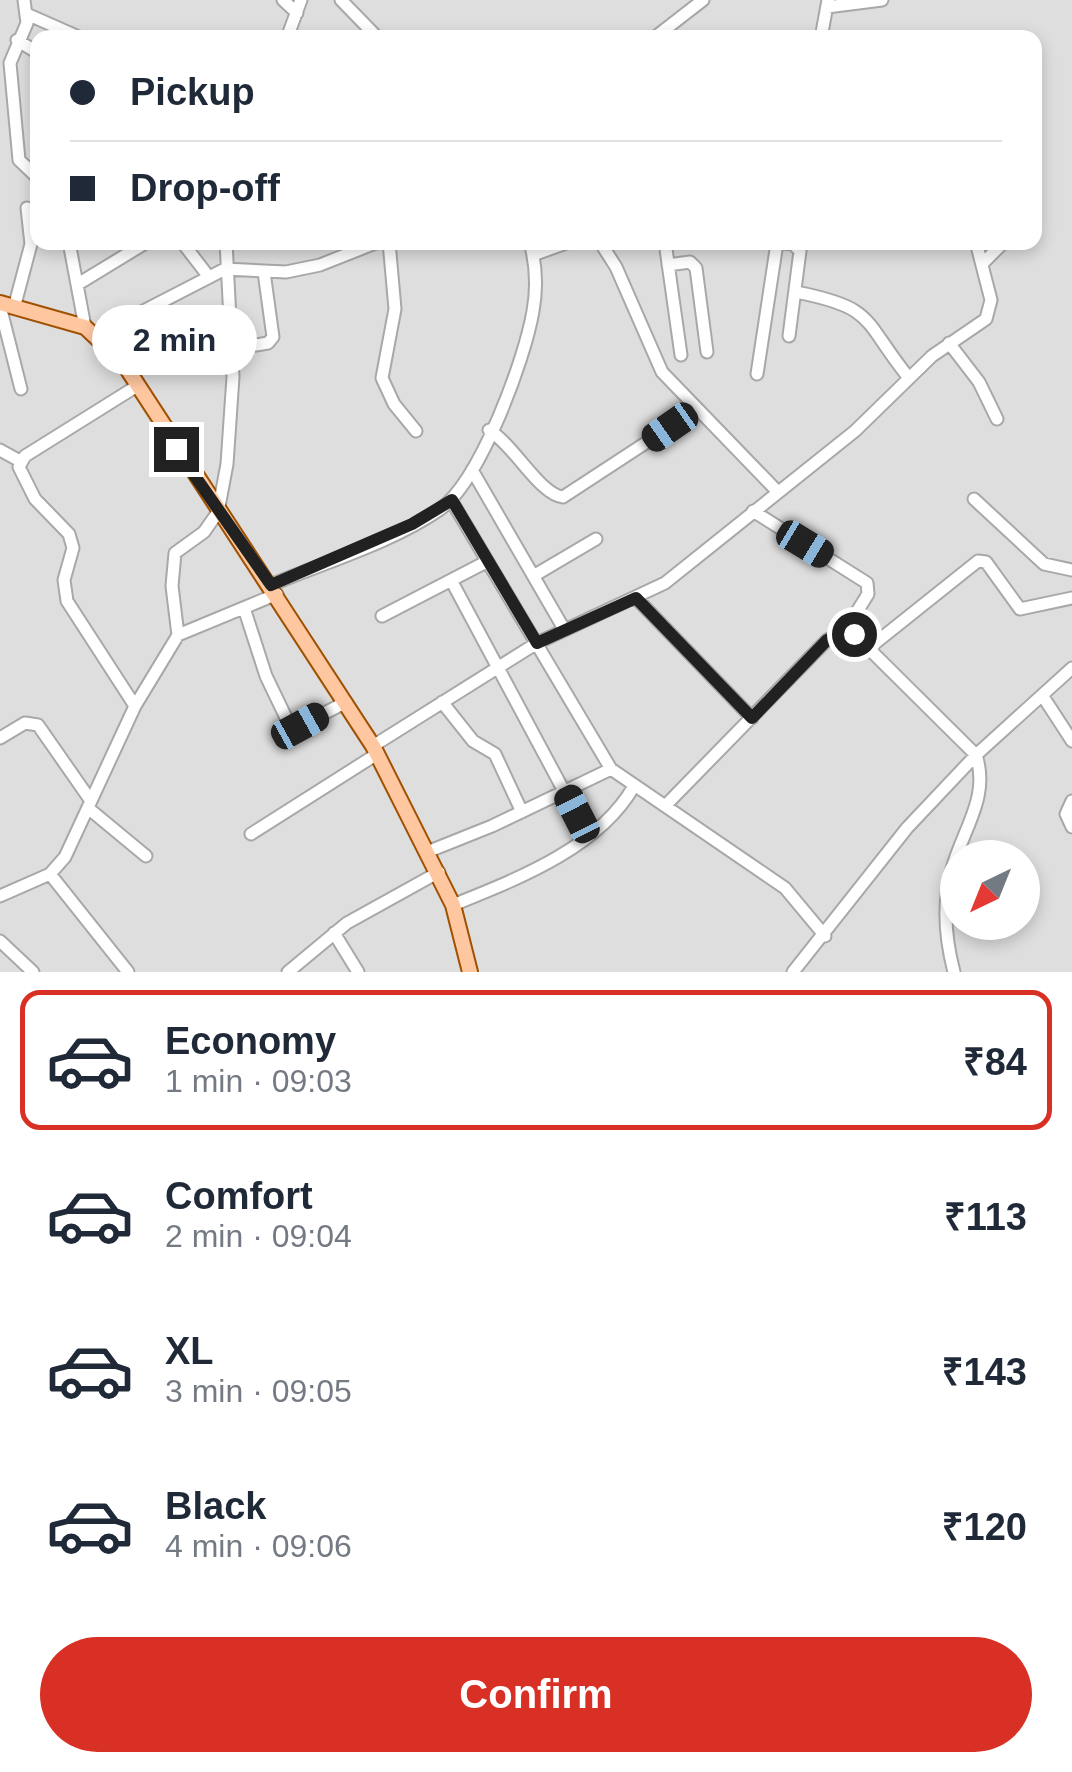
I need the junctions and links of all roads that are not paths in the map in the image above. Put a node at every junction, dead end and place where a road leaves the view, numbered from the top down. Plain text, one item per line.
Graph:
1 (24, 0) edge
2 (283, 0) edge
3 (341, 0) edge
4 (703, 0) edge
5 (882, 0) edge
6 (827, 4) edge
7 (299, 7) edge
8 (29, 15) junction
9 (63, 30) edge
10 (370, 30) edge
11 (664, 30) edge
12 (822, 30) edge
13 (17, 40) junction
14 (30, 48) edge
15 (30, 170) edge
16 (27, 208) dead end
17 (71, 250) edge
18 (134, 250) edge
19 (188, 250) edge
20 (226, 250) edge
21 (358, 250) edge
22 (390, 250) edge
23 (532, 250) edge
24 (605, 250) edge
25 (666, 250) edge
26 (773, 250) edge
27 (799, 250) edge
28 (978, 250) edge
29 (996, 250) edge
30 (982, 264) junction
31 (668, 265) junction
32 (225, 268) junction
33 (264, 272) junction
34 (209, 277) junction
35 (78, 284) junction
36 (796, 292) junction
37 (5, 306) edge
38 (91, 331) junction
39 (789, 336) dead end
40 (949, 342) junction
41 (232, 349) junction
42 (707, 352) dead end
43 (681, 355) dead end
44 (757, 374) dead end
45 (909, 378) junction
46 (137, 386) junction
47 (22, 389) dead end
48 (997, 419) dead end
49 (670, 427) dead end
50 (416, 430) dead end
51 (489, 430) junction
52 (0, 450) edge
53 (20, 461) junction
54 (472, 470) junction
55 (776, 490) junction
56 (974, 499) dead end
57 (452, 500) junction
58 (753, 511) junction
59 (218, 512) junction
60 (596, 539) dead end
61 (486, 562) junction
62 (1072, 570) edge
63 (535, 576) junction
64 (450, 580) junction
65 (274, 590) junction
66 (636, 598) junction
67 (1072, 598) edge
68 (244, 608) junction
69 (382, 616) dead end
70 (564, 629) junction
71 (846, 630) junction
72 (178, 635) junction
73 (537, 643) junction
74 (869, 648) junction
75 (500, 666) junction
76 (1072, 668) edge
77 (1042, 696) junction
78 (346, 702) junction
79 (442, 702) junction
80 (134, 706) junction
81 (752, 718) junction
82 (0, 738) edge
83 (1072, 741) edge
84 (375, 750) junction
85 (976, 756) junction
86 (611, 769) junction
87 (634, 786) junction
88 (566, 792) junction
89 (1072, 802) edge
90 (90, 805) junction
91 (666, 806) junction
92 (522, 812) junction
93 (1072, 827) edge
94 (252, 834) dead end
95 (588, 836) junction
96 (428, 852) junction
97 (146, 856) dead end
98 (439, 872) junction
99 (50, 874) junction
100 (0, 896) edge
101 (453, 904) junction
102 (334, 933) junction
103 (825, 936) junction
104 (0, 941) edge
105 (34, 972) edge
106 (128, 972) edge
107 (288, 972) edge
108 (358, 972) edge
109 (470, 972) edge
110 (793, 972) edge
111 (954, 972) edge

1 - 8 street
2 - 7 street
3 - 10 street
4 - 11 street
5 - 6 street
6 - 12 street
8 - 9 street
8 - 13 street
13 - 14 street
13 - 15 street
16 - 37 street
17 - 35 street
18 - 35 street
19 - 34 street
20 - 32 street
21 - 33 street
22 - 50 street
23 - 51 street
24 - 55 street
25 - 31 street
26 - 44 street
27 - 36 street
28 - 30 street
29 - 30 street
30 - 40 street
31 - 42 street
31 - 43 street
32 - 33 street
32 - 34 street
32 - 41 street
33 - 41 street
34 - 38 street
35 - 38 street
36 - 39 street
36 - 45 street
37 - 38 main road
37 - 47 street
38 - 46 main road
40 - 45 street
40 - 48 street
41 - 59 street
45 - 55 street
46 - 53 street
46 - 59 main road
49 - 51 street
51 - 54 street
52 - 53 street
53 - 80 street
54 - 57 street
54 - 63 street
55 - 58 street
56 - 62 street
57 - 61 street
57 - 65 street
58 - 66 street
58 - 71 street
59 - 65 main road
59 - 72 street
60 - 63 street
61 - 64 street
61 - 73 street
63 - 70 street
64 - 69 street
64 - 75 street
65 - 68 street
65 - 78 main road
66 - 70 street
66 - 81 street
67 - 74 street
68 - 72 street
68 - 78 street
70 - 73 street
71 - 74 street
71 - 81 street
72 - 80 street
73 - 75 street
73 - 86 street
74 - 85 street
75 - 79 street
75 - 88 street
76 - 77 street
77 - 83 street
77 - 85 street
78 - 84 main road
79 - 84 street
79 - 92 street
80 - 90 street
81 - 91 street
82 - 90 street
84 - 94 street
84 - 96 main road
85 - 103 street
85 - 111 street
86 - 87 street
86 - 88 street
87 - 91 street
87 - 95 street
88 - 92 street
88 - 95 street
89 - 93 street
90 - 97 street
90 - 99 street
91 - 103 street
92 - 96 street
95 - 101 street
96 - 98 main road
98 - 101 main road
98 - 102 street
99 - 100 street
99 - 106 street
101 - 109 main road
102 - 107 street
102 - 108 street
103 - 110 street
104 - 105 street

